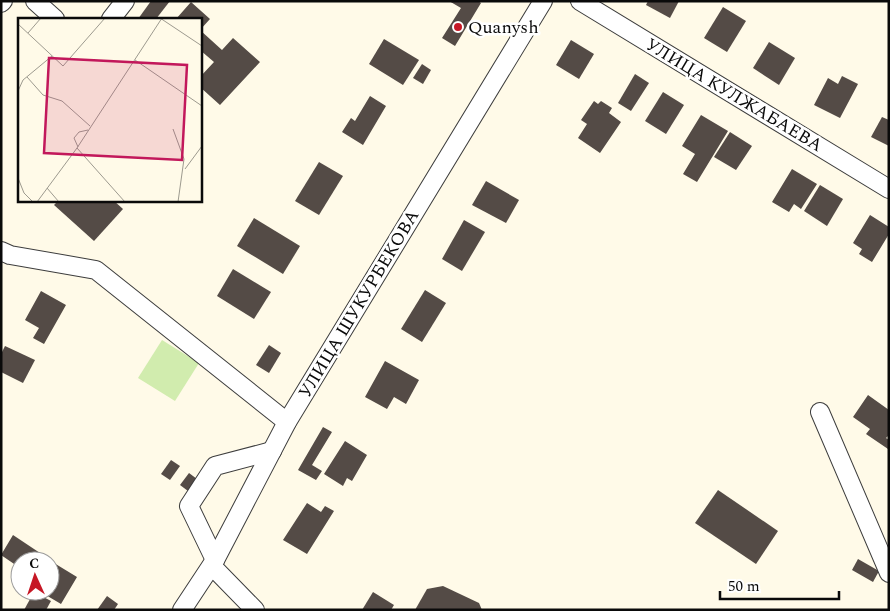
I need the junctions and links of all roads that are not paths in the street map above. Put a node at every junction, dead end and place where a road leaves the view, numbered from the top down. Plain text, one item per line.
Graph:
1 (35, 1) edge
2 (125, 1) edge
3 (543, 1) edge
4 (580, 1) edge
5 (54, 18) edge
6 (112, 18) edge
7 (889, 189) edge
8 (1, 251) edge
9 (820, 412) dead end
10 (287, 422) junction
11 (272, 451) junction
12 (213, 563) junction
13 (889, 573) edge
14 (182, 610) edge
15 (255, 610) edge

1 - 5 street
2 - 6 street
3 - 10 street, УЛИЦА ШУКУРБЕКОВА
4 - 7 street, УЛИЦА КУЛЖАБАЕВА
8 - 10 street
9 - 13 street
10 - 11 street, УЛИЦА ШУКУРБЕКОВА
11 - 12 street, УЛИЦА ШУКУРБЕКОВА
11 - 12 street
12 - 14 street, УЛИЦА ШУКУРБЕКОВА
12 - 15 street

